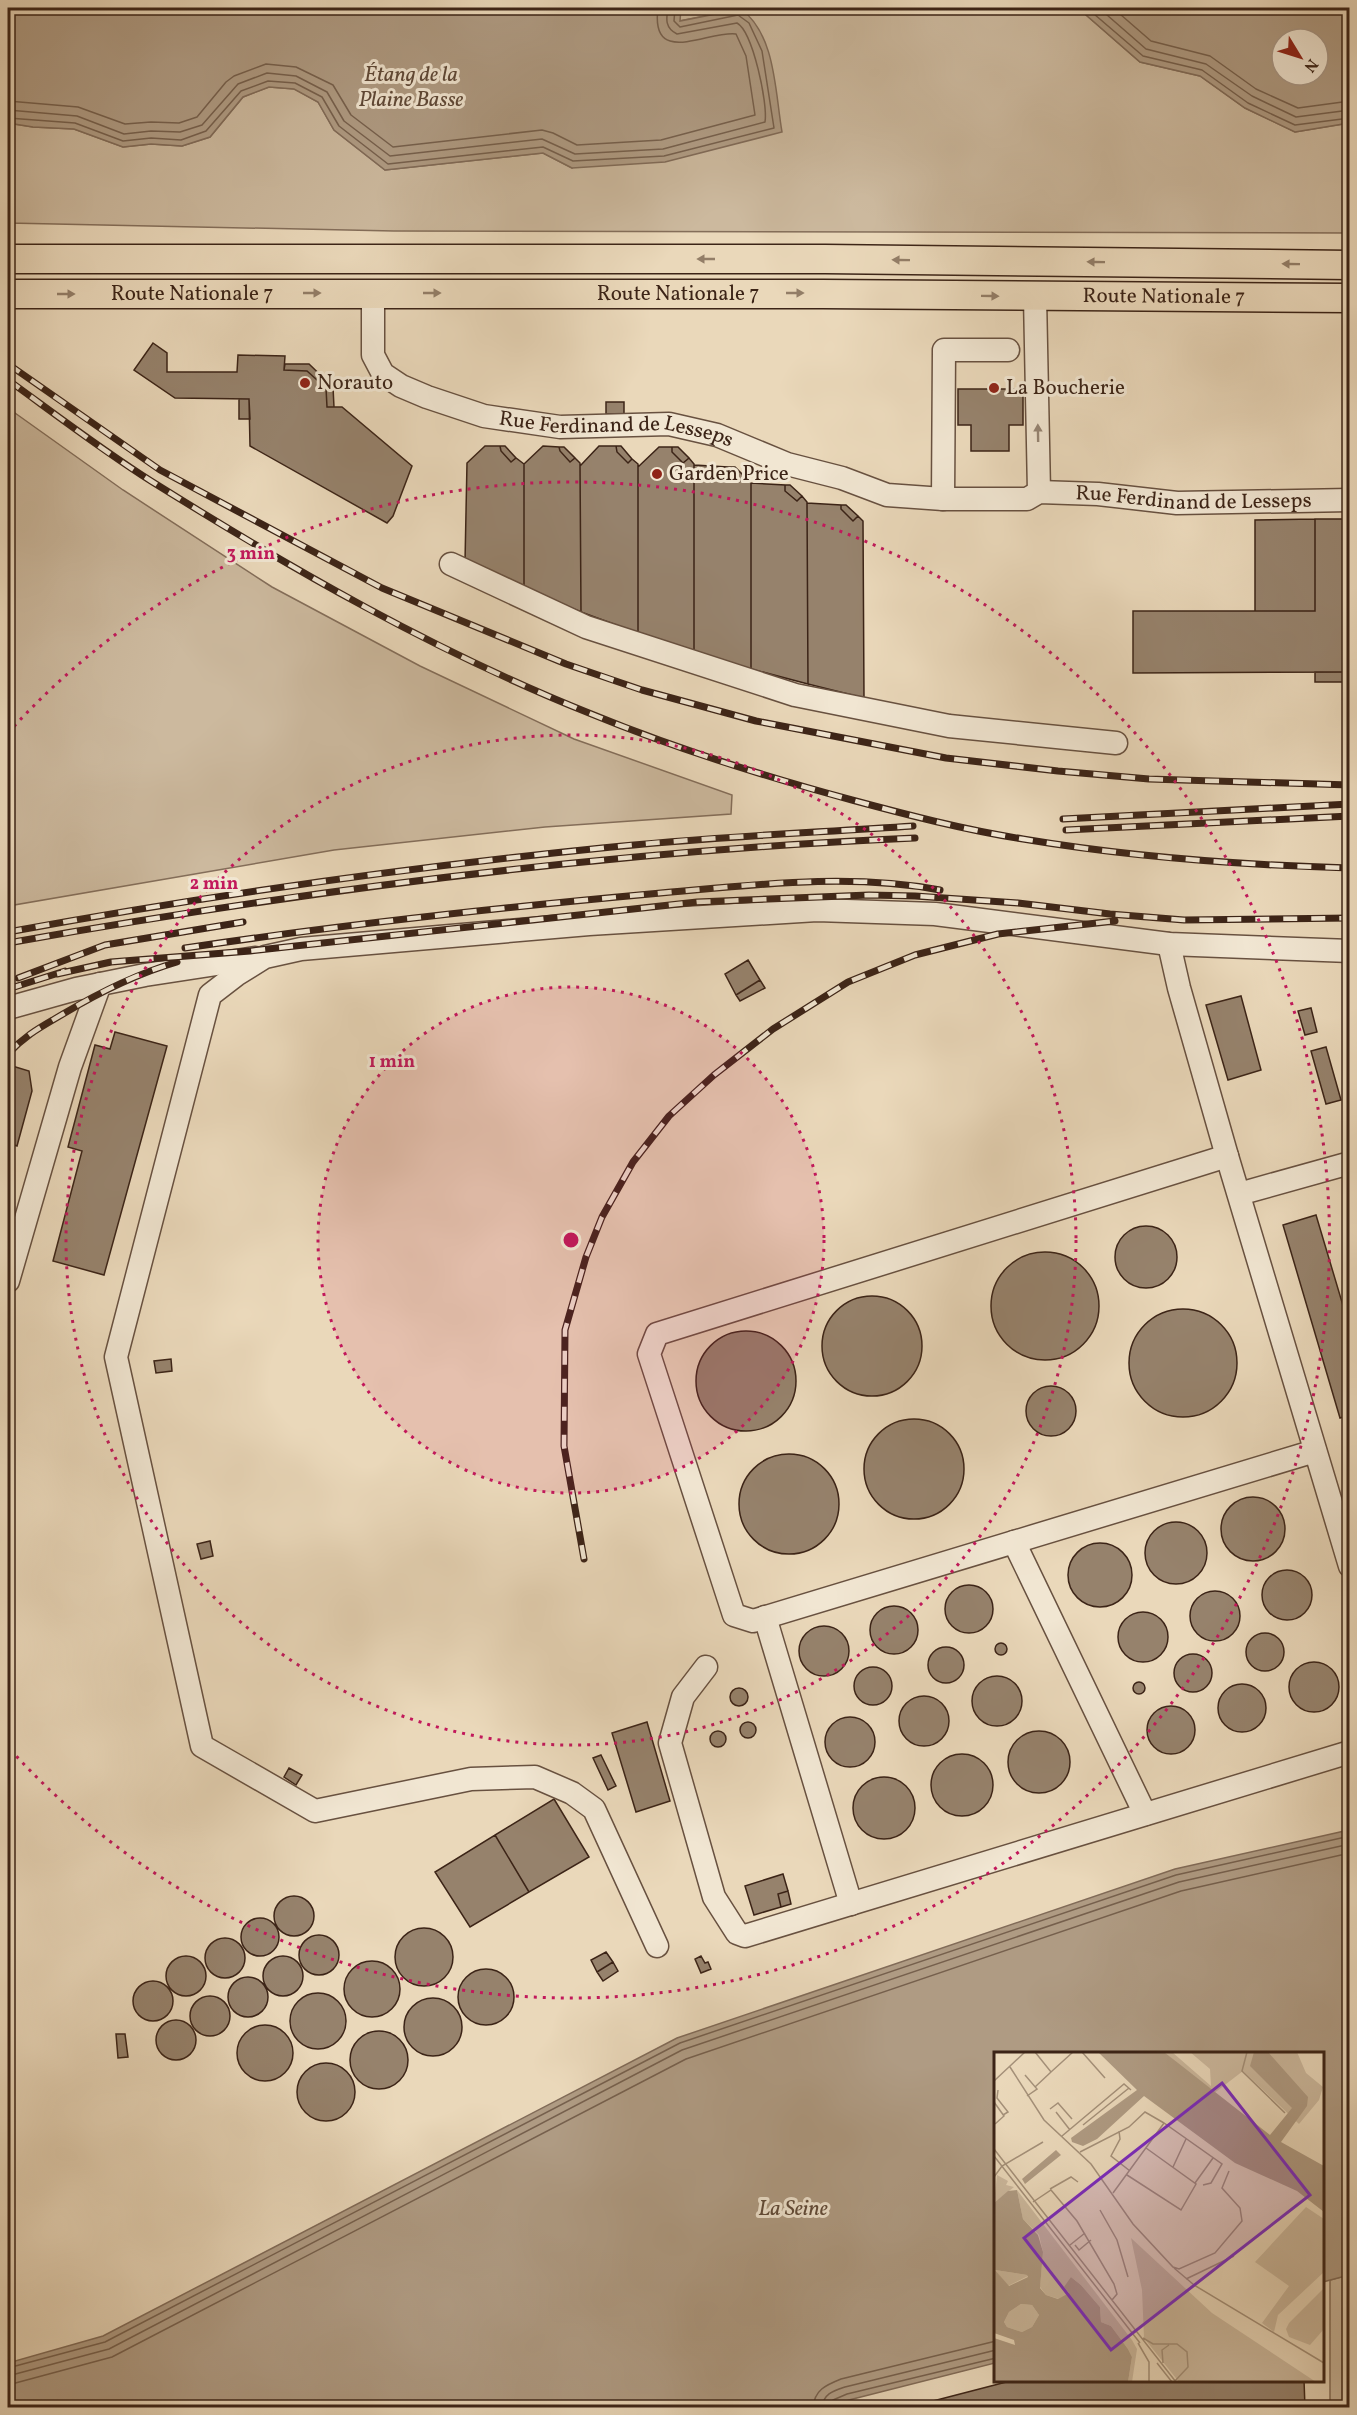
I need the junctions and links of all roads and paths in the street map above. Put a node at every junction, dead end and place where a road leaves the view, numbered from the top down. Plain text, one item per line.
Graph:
1 (8, 259) edge
2 (1350, 265) edge
3 (374, 293) junction
4 (8, 294) edge
5 (1035, 297) junction
6 (1350, 298) edge
7 (1008, 350) dead end
8 (1039, 492) junction
9 (943, 499) junction
10 (1350, 500) edge
11 (451, 564) dead end
12 (1116, 742) dead end
13 (1170, 944) junction
14 (1350, 951) edge
15 (265, 957) junction
16 (100, 984) junction
17 (8, 1008) edge
18 (1227, 1156) junction
19 (1350, 1163) edge
20 (1239, 1194) junction
21 (8, 1281) edge
22 (1315, 1450) junction
23 (1014, 1542) junction
24 (1350, 1566) edge
25 (765, 1617) junction
26 (706, 1667) dead end
27 (1350, 1752) edge
28 (1145, 1814) junction
29 (851, 1904) junction
30 (657, 1946) dead end

2 -> 1 main road, Route Nationale 7
4 -> 3 main road, Route Nationale 7
3 -> 5 main road, Route Nationale 7
3 - 9 street, Rue Ferdinand de Lesseps
5 - 6 main road, Route Nationale 7
8 -> 5 street
7 - 9 street
8 - 9 street, Rue Ferdinand de Lesseps
8 - 10 street, Rue Ferdinand de Lesseps
11 - 12 street
13 - 14 street
13 - 15 street
13 - 18 street
15 - 16 street
15 - 30 street
16 - 17 street
16 - 21 street
18 - 20 street
18 - 25 street
19 - 20 street
20 - 22 street
22 - 23 street
22 - 24 street
23 - 25 street
23 - 28 street
25 - 29 street
26 - 29 street
27 - 28 street
28 - 29 street

